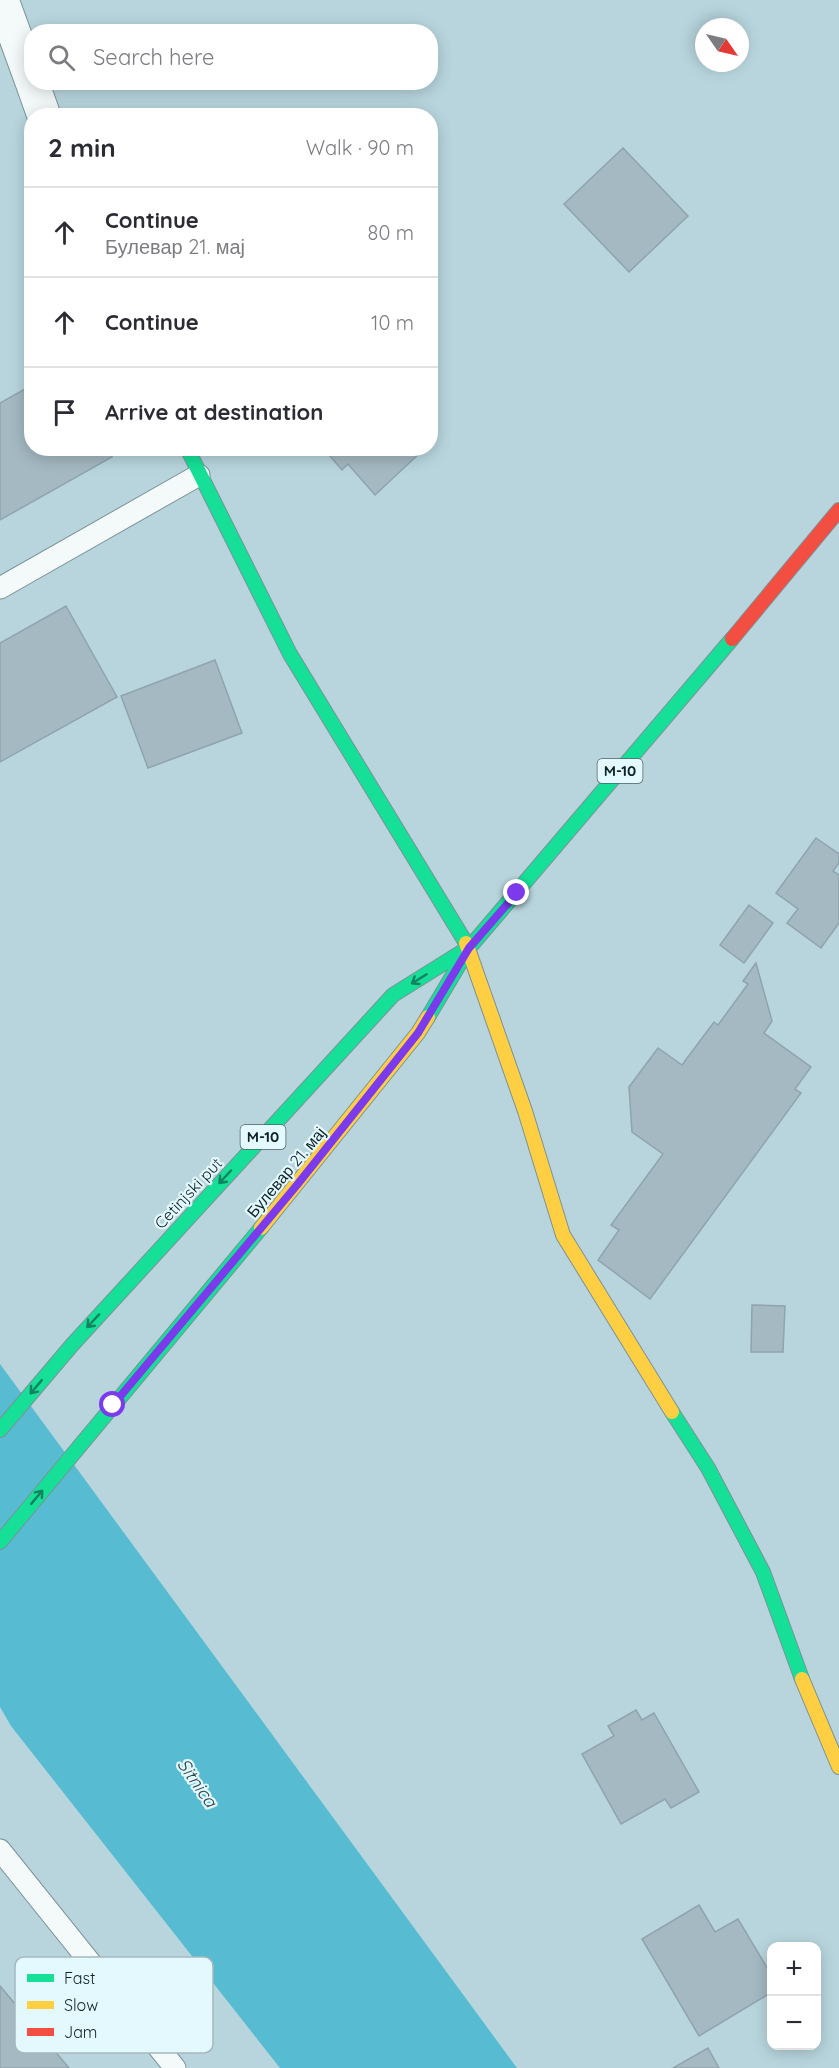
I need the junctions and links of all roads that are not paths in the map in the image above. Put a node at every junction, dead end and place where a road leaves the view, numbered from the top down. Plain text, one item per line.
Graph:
1 (2, 0) edge
2 (24, 60) edge
3 (35, 90) edge
4 (41, 108) edge
5 (191, 456) edge
6 (199, 475) junction
7 (839, 510) edge
8 (0, 588) edge
9 (469, 948) junction
10 (0, 1430) edge
11 (0, 1542) edge
12 (839, 1767) edge
13 (0, 1850) edge
14 (86, 1957) edge
15 (163, 2053) edge
16 (175, 2068) edge

1 - 2 street
3 - 4 street
5 - 6 main road
6 - 8 lane
6 - 9 main road
7 - 9 main road, M-10
9 -> 10 main road, Cetinjski put / M-10
11 -> 9 main road, Булевар 21. мај / M-10
9 - 12 main road
13 - 14 lane
15 - 16 lane

